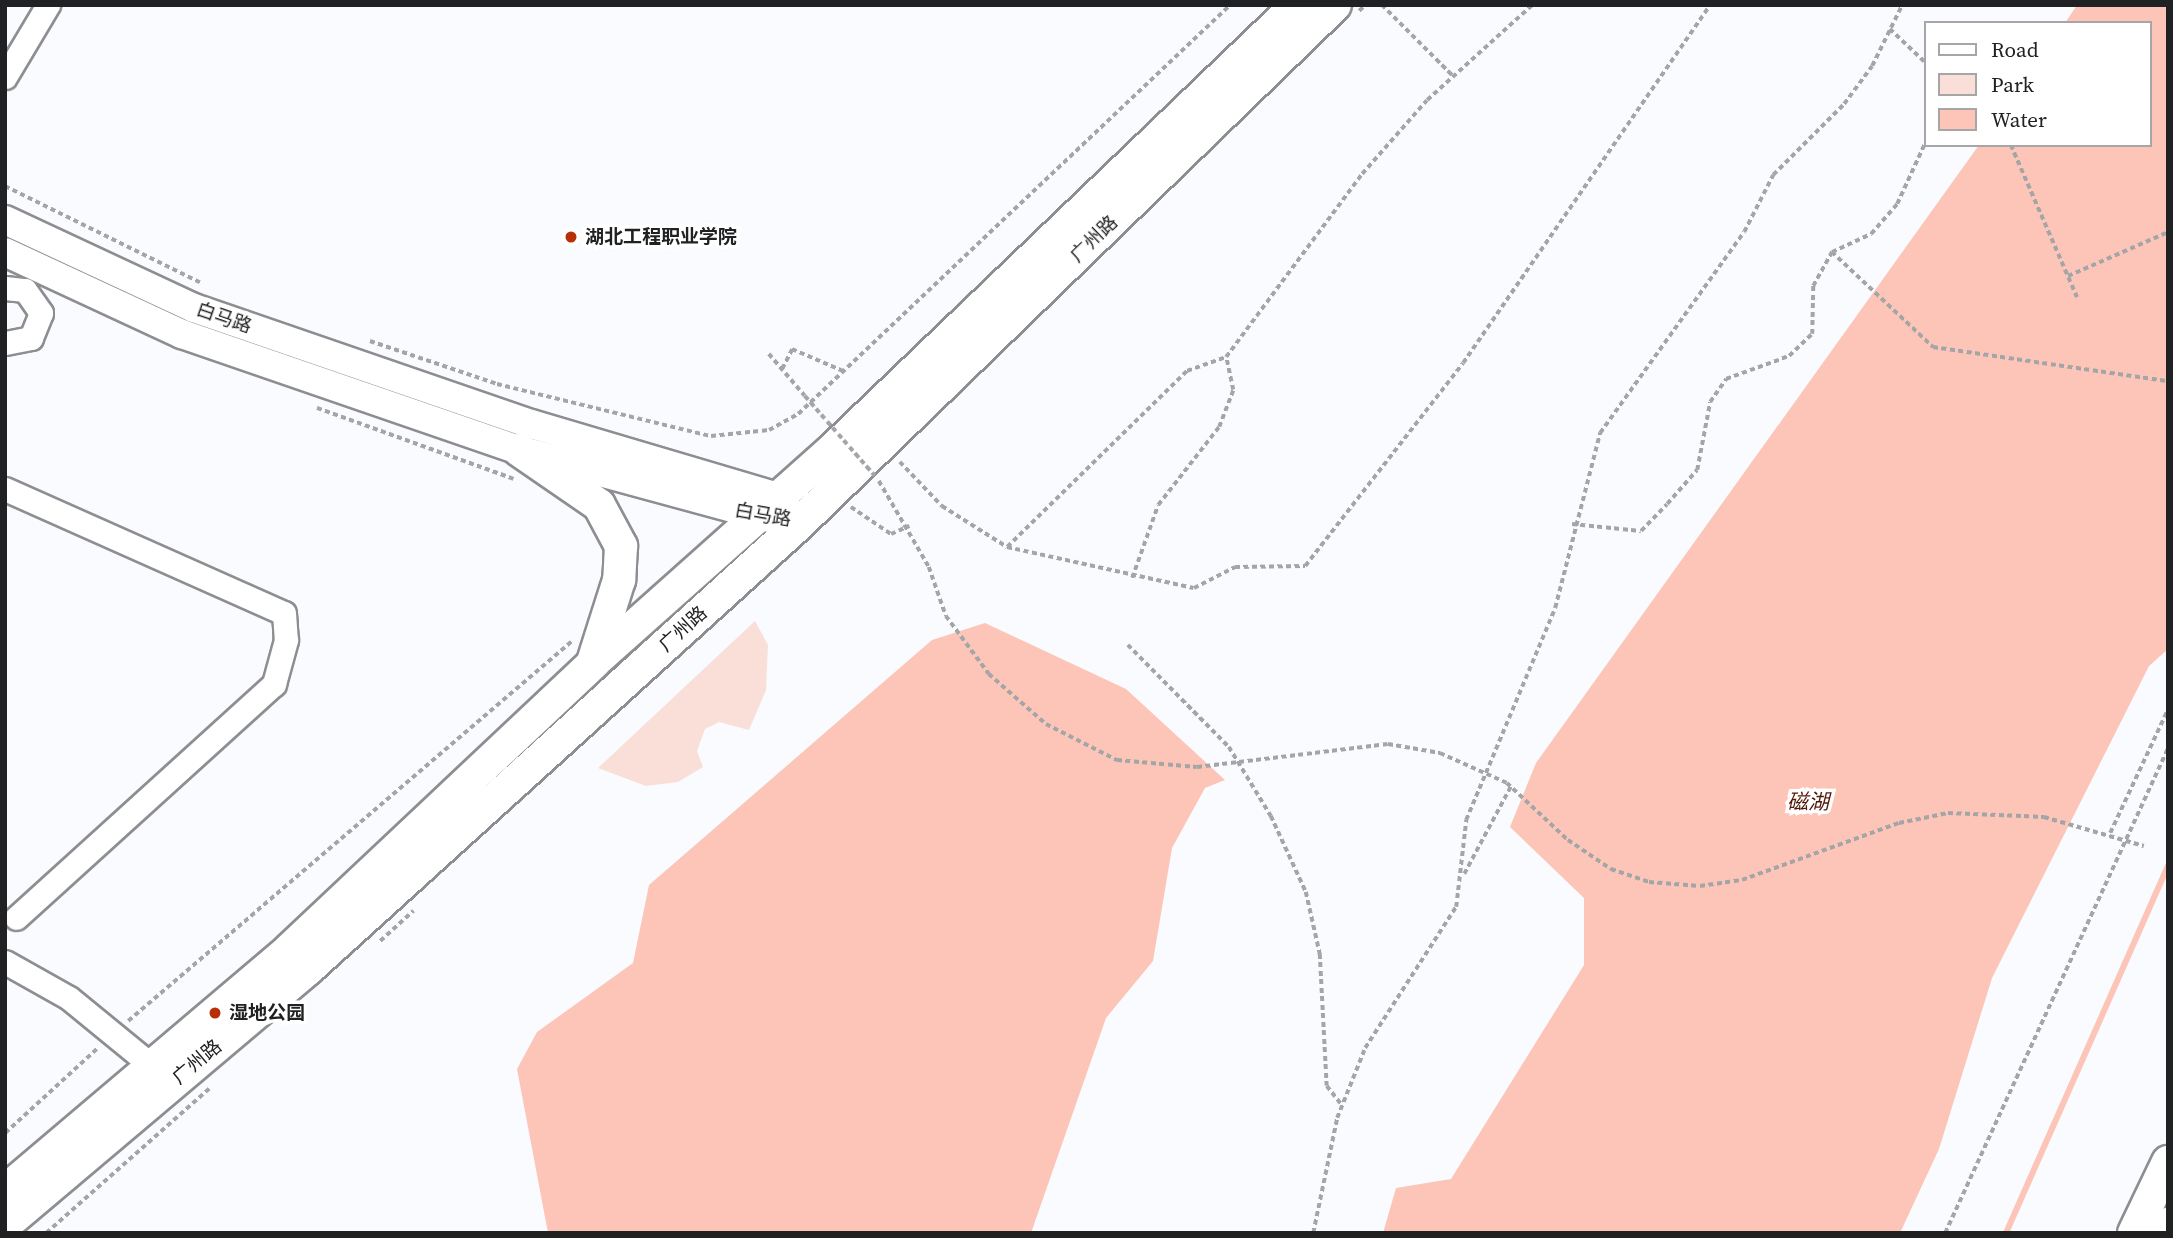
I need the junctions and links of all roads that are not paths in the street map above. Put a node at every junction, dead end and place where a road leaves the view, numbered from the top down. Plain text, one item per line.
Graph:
1 (48, 5) edge
2 (1297, 5) edge
3 (1335, 5) edge
4 (5, 77) edge
5 (5, 220) edge
6 (5, 252) edge
7 (5, 288) edge
8 (5, 344) edge
9 (519, 450) junction
10 (5, 489) edge
11 (768, 507) junction
12 (799, 524) junction
13 (593, 663) junction
14 (16, 918) dead end
15 (5, 962) edge
16 (152, 1066) junction
17 (2168, 1161) edge
18 (5, 1191) edge
19 (2168, 1224) edge
20 (5, 1225) edge
21 (2134, 1233) edge
22 (2164, 1233) edge

1 - 4 street
2 - 11 main road, 广州路
3 - 12 main road, 广州路
5 - 11 street, 白马路
6 - 9 street, 白马路
7 - 8 street
9 - 11 street, 白马路
9 - 13 main road
10 - 14 street
11 - 12 street, 白马路
11 - 13 main road, 广州路
12 - 20 main road, 广州路
13 - 16 main road, 广州路
15 - 16 street
16 - 18 main road, 广州路
17 - 21 main road
19 - 22 main road

